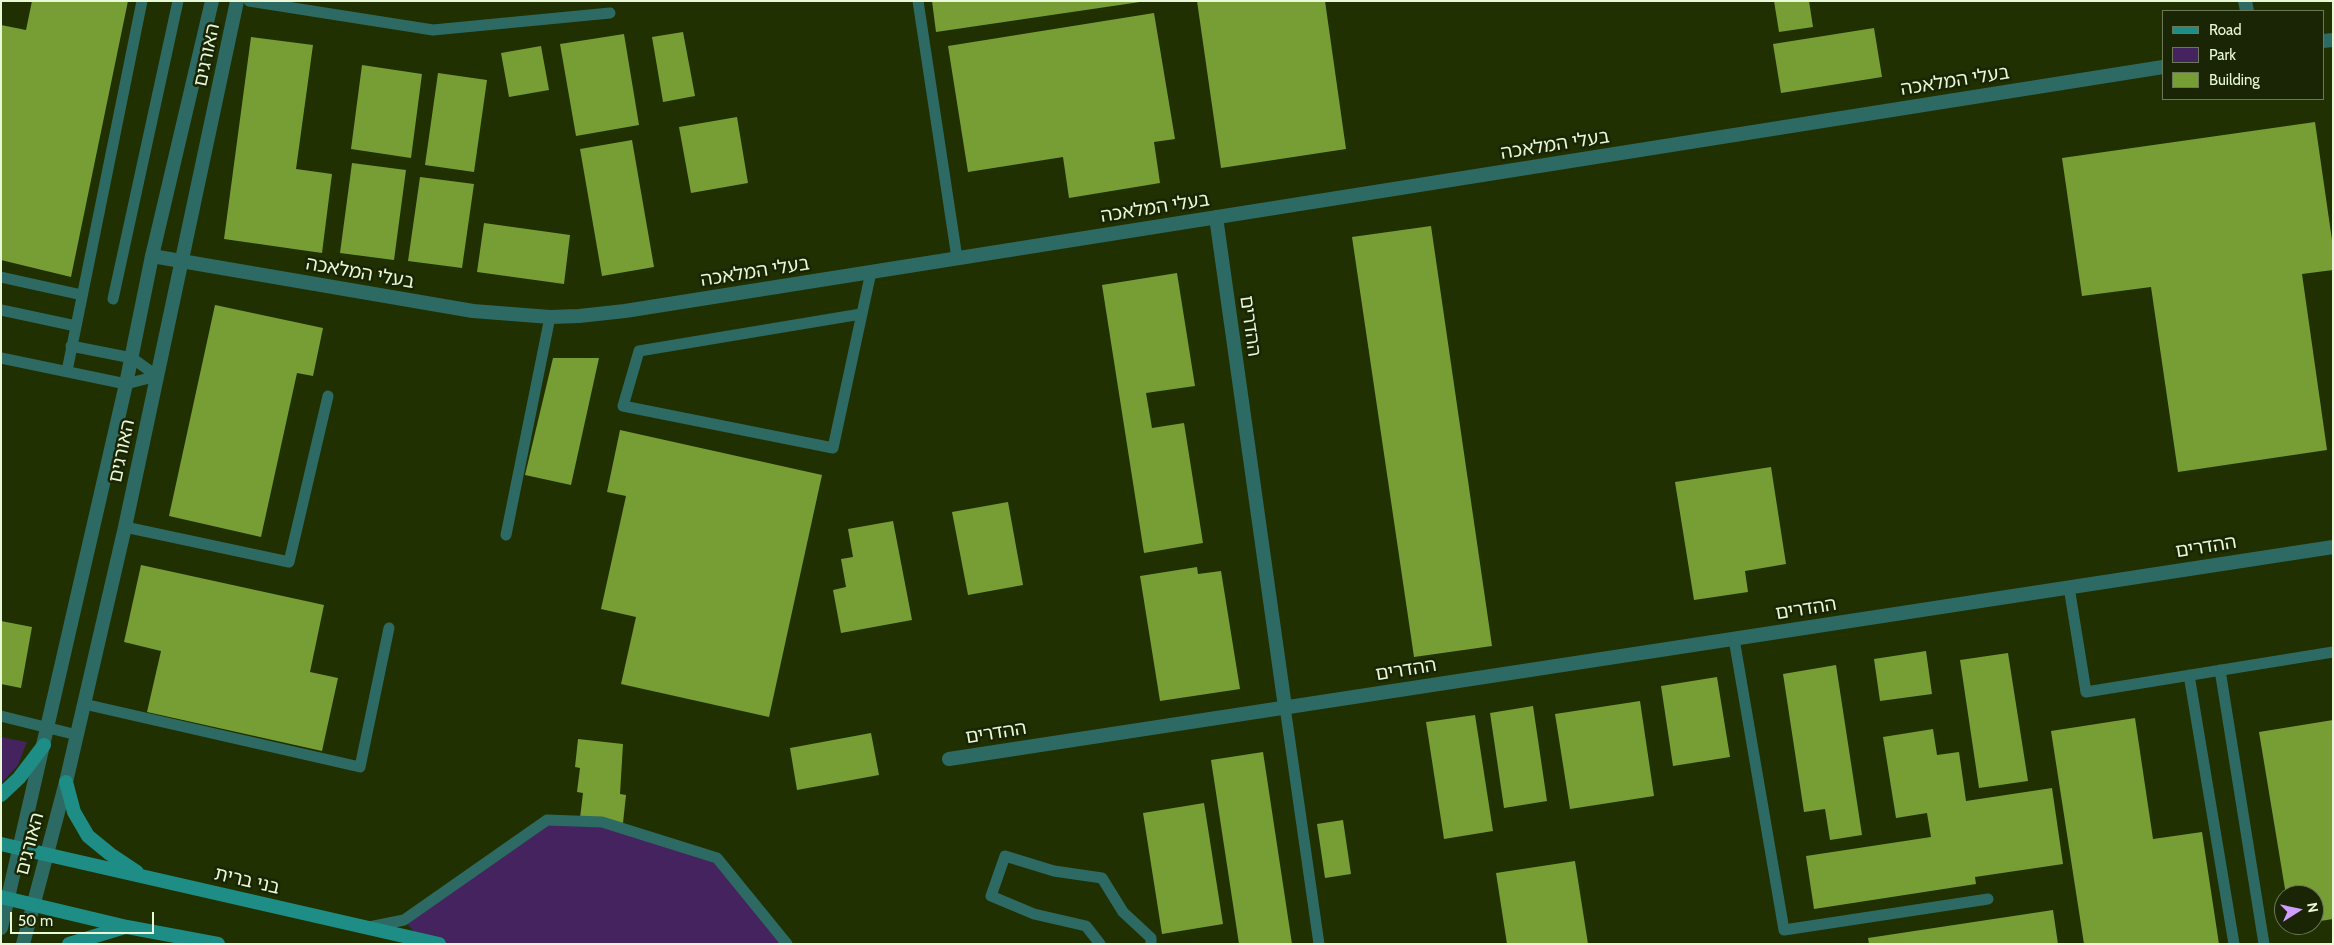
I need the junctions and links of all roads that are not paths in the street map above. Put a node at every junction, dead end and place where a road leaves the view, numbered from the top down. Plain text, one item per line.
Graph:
1 (142, 1) edge
2 (178, 1) edge
3 (212, 1) edge
4 (237, 1) edge
5 (249, 1) edge
6 (918, 1) edge
7 (610, 13) dead end
8 (2162, 67) edge
9 (1216, 217) junction
10 (152, 256) junction
11 (957, 258) junction
12 (182, 262) junction
13 (871, 272) junction
14 (1, 277) edge
15 (82, 295) junction
16 (113, 299) dead end
17 (1, 310) edge
18 (862, 314) junction
19 (550, 317) junction
20 (76, 326) junction
21 (71, 346) junction
22 (1, 358) edge
23 (132, 358) junction
24 (67, 371) junction
25 (157, 376) junction
26 (126, 384) junction
27 (328, 396) dead end
28 (124, 527) junction
29 (506, 535) dead end
30 (2333, 547) edge
31 (2069, 587) junction
32 (390, 628) dead end
33 (1734, 639) junction
34 (2333, 652) edge
35 (2220, 670) junction
36 (2190, 675) junction
37 (84, 704) junction
38 (1285, 708) junction
39 (1, 716) edge
40 (48, 726) junction
41 (77, 735) junction
42 (44, 745) junction
43 (949, 759) dead end
44 (66, 782) junction
45 (1, 795) edge
46 (1, 844) edge
47 (19, 849) junction
48 (47, 855) junction
49 (144, 877) junction
50 (4, 898) edge
51 (1988, 899) dead end
52 (34, 906) junction
53 (128, 927) junction
54 (1, 928) edge
55 (365, 928) junction
56 (23, 944) edge
57 (69, 944) edge
58 (218, 944) edge
59 (439, 944) edge
60 (787, 944) edge
61 (1100, 944) edge
62 (1151, 944) edge
63 (1319, 944) edge
64 (2234, 944) edge
65 (2264, 944) edge

1 - 15 lane
2 - 16 lane
3 - 10 street, האורגים
4 - 12 street, האורגים
5 - 7 lane
6 - 11 lane
8 - 9 street, בעלי המלאכה
9 - 11 street, בעלי המלאכה
9 - 38 street, ההדרים
10 - 12 street, בעלי המלאכה
10 - 23 street, האורגים
11 - 13 street, בעלי המלאכה
12 - 19 street, בעלי המלאכה
12 - 25 street, האורגים
13 - 18 lane
13 - 19 street, בעלי המלאכה
14 - 15 lane
15 - 20 lane
17 - 20 lane
18 - 18 lane
19 - 29 lane
20 - 21 lane
21 - 23 lane
21 - 24 lane
22 - 24 lane
23 - 25 lane
23 - 26 street, האורגים
24 - 26 lane
25 - 26 lane
25 - 28 street, האורגים
26 - 40 street, האורגים
27 - 28 lane
28 - 37 street, האורגים
30 - 31 street, ההדרים
31 - 33 street, ההדרים
31 - 36 lane
32 - 37 lane
33 - 38 street, ההדרים
33 - 51 lane
34 - 35 lane
35 - 36 lane
35 - 65 lane
36 - 64 lane
37 - 41 street, האורגים
38 - 43 street, ההדרים
38 - 63 lane
39 - 40 lane
40 - 41 lane
40 - 42 street, האורגים
41 - 44 street, האורגים
42 - 45 main road
42 - 47 street, האורגים
44 - 48 street, האורגים
44 - 49 main road
46 - 47 main road, בני ברית
47 - 48 main road, בני ברית
47 - 50 street, האורגים
48 - 49 main road, בני ברית
48 - 52 street, האורגים
49 - 55 main road, בני ברית
50 - 52 main road
50 - 54 street, האורגים
52 - 53 main road
52 - 56 street, האורגים
53 - 57 main road
53 - 58 main road
55 - 59 main road, בני ברית
55 - 60 lane
61 - 62 lane

